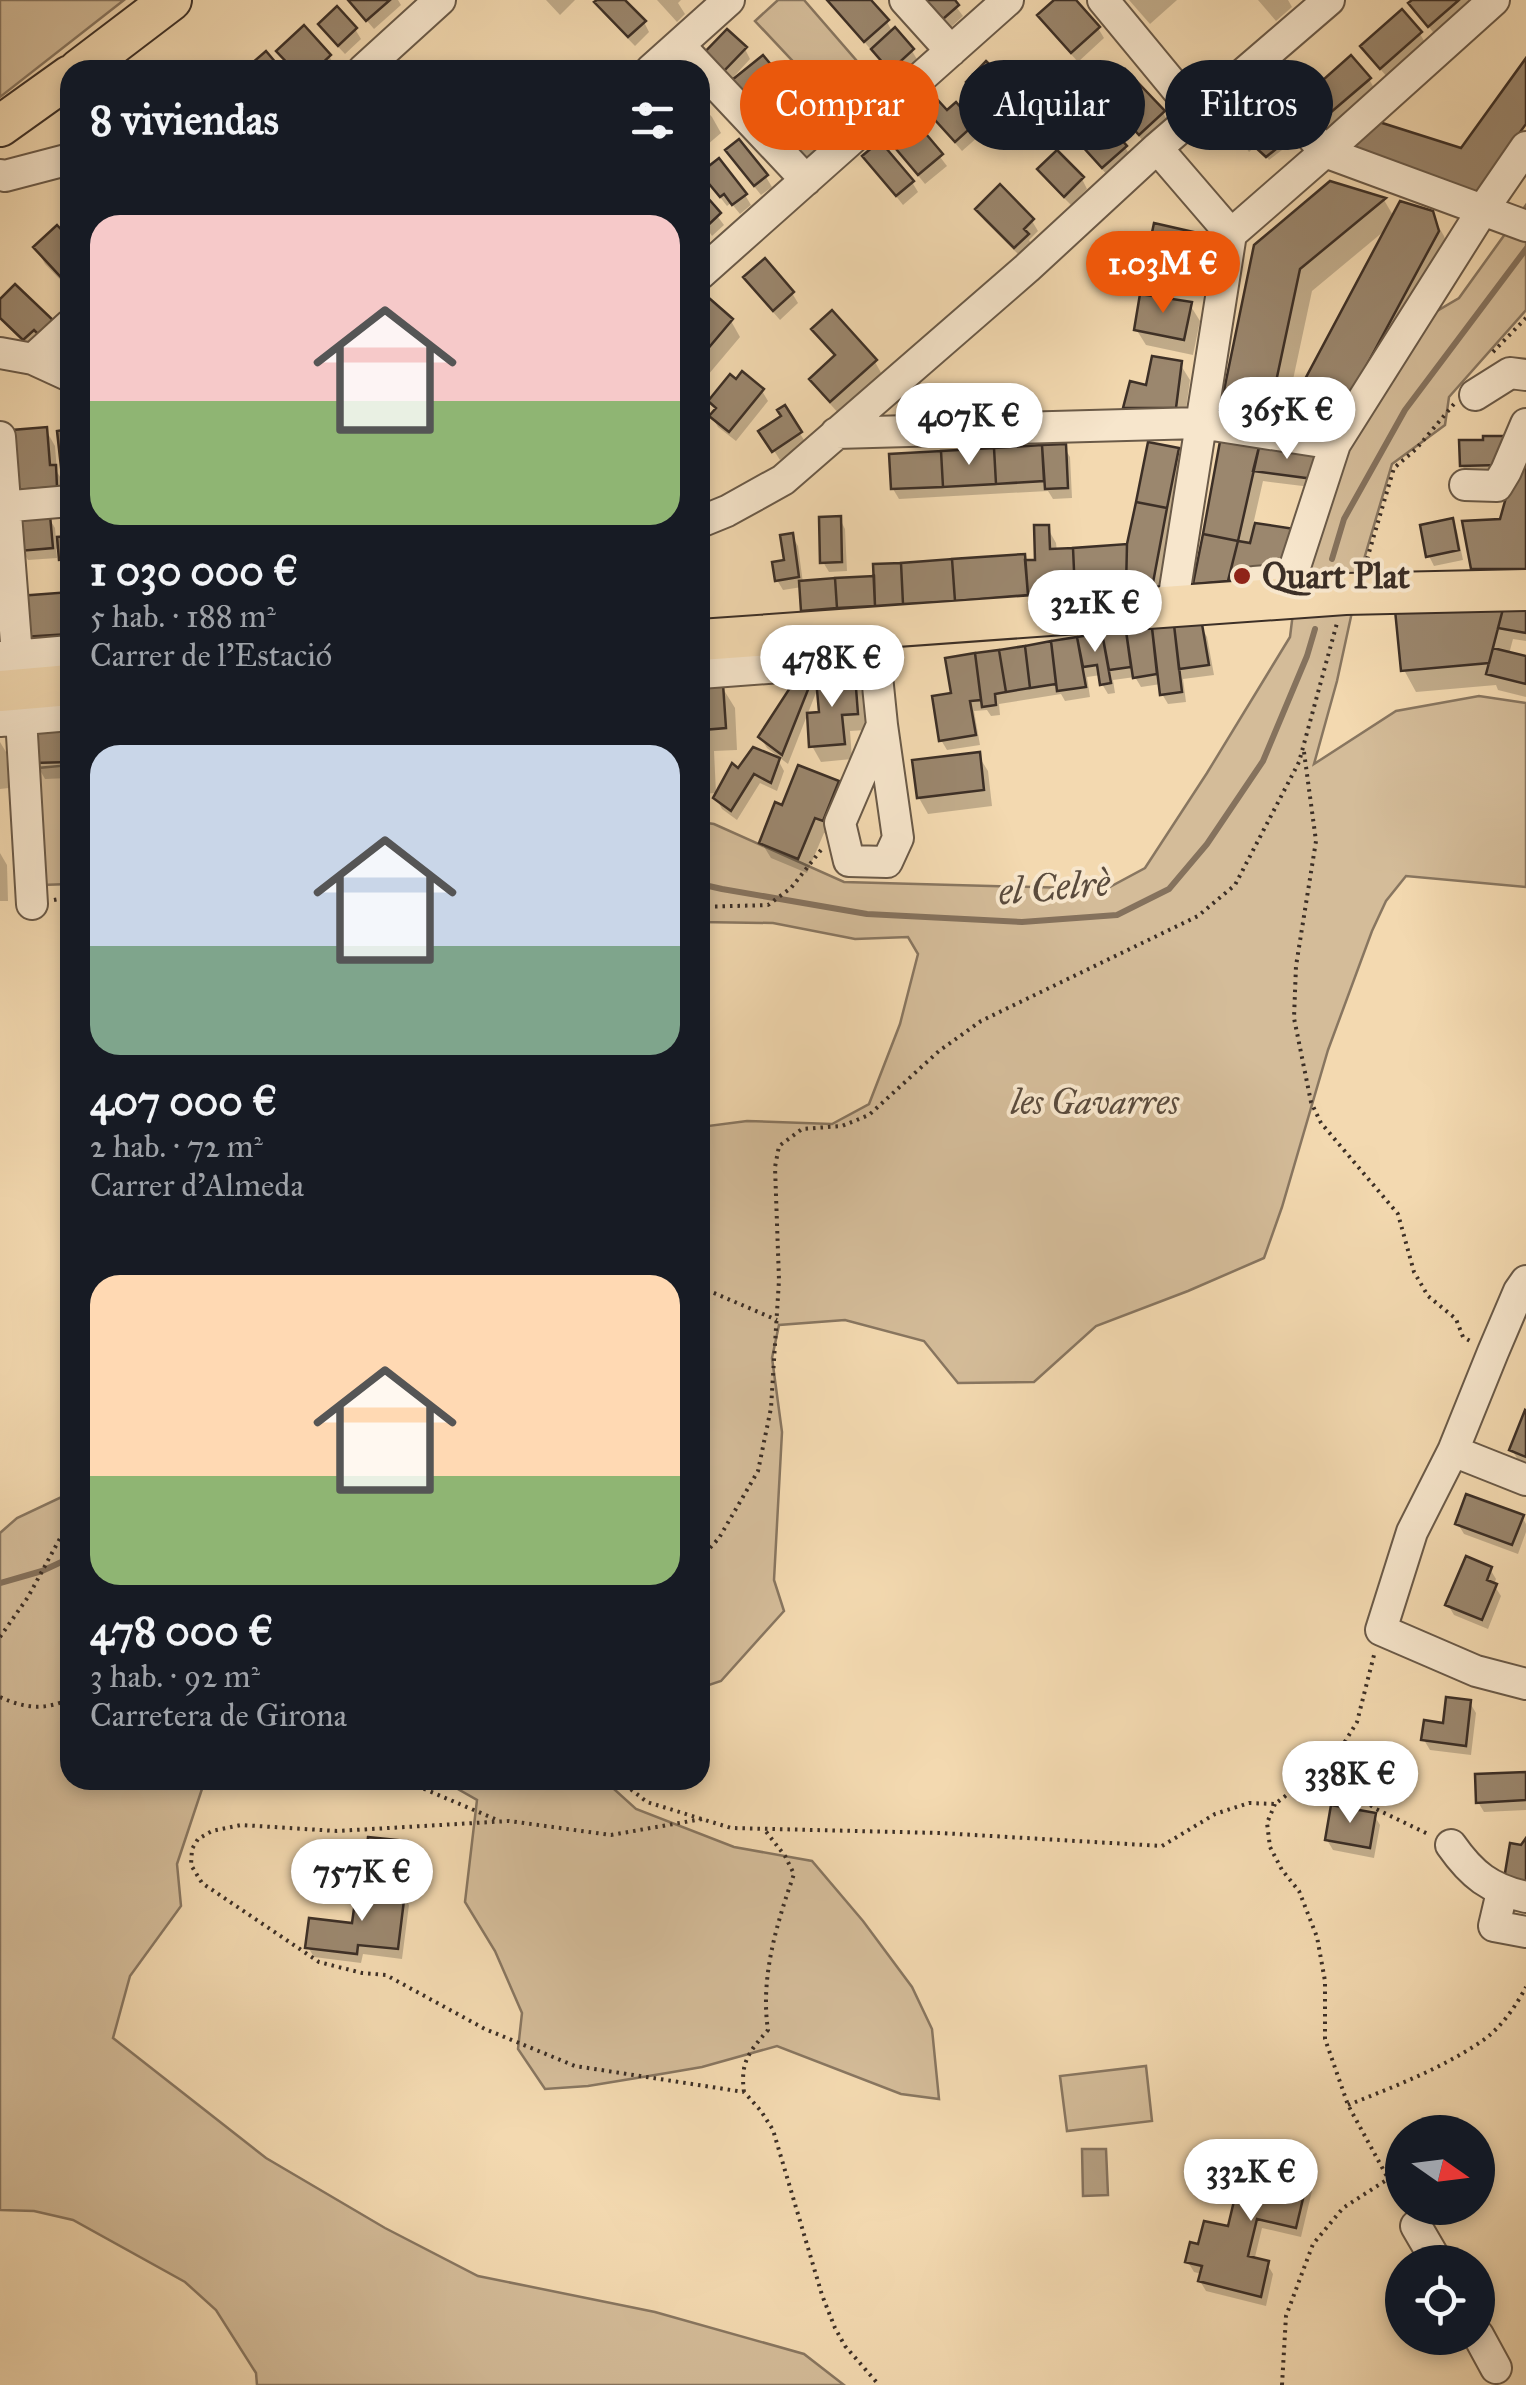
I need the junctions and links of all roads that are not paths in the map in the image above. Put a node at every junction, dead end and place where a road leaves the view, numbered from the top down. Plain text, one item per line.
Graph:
1 (171, 0) edge
2 (440, 0) edge
3 (729, 0) edge
4 (905, 0) edge
5 (1008, 0) edge
6 (1103, 0) edge
7 (1329, 0) edge
8 (1494, 0) edge
9 (679, 44) junction
10 (950, 52) junction
11 (92, 60) edge
12 (374, 60) edge
13 (662, 60) edge
14 (694, 60) edge
15 (1260, 60) edge
16 (1165, 76) edge
17 (710, 77) edge
18 (60, 83) edge
19 (0, 126) edge
20 (1165, 142) edge
21 (1526, 147) edge
22 (1157, 148) junction
23 (1324, 152) junction
24 (60, 162) edge
25 (0, 175) edge
26 (806, 180) junction
27 (1482, 211) junction
28 (1526, 226) edge
29 (1230, 234) junction
30 (710, 265) edge
31 (60, 334) edge
32 (0, 353) edge
33 (33, 359) junction
34 (60, 371) edge
35 (1526, 375) edge
36 (1468, 395) road end
37 (1200, 423) junction
38 (1526, 424) edge
39 (836, 434) junction
40 (0, 437) edge
41 (1335, 444) junction
42 (1465, 484) dead end
43 (60, 502) edge
44 (2, 507) edge
45 (710, 518) edge
46 (1526, 590) edge
47 (1173, 599) junction
48 (710, 640) edge
49 (874, 644) junction
50 (60, 657) edge
51 (710, 671) edge
52 (60, 685) edge
53 (8, 689) edge
54 (60, 711) edge
55 (882, 725) dead end
56 (32, 904) dead end
57 (1526, 1281) edge
58 (1453, 1451) junction
59 (1526, 1480) edge
60 (1526, 1684) edge
61 (1451, 1845) road end
62 (1514, 1894) edge
63 (1526, 1932) edge
64 (1489, 2355) edge
65 (1496, 2368) dead end

1 - 11 main road
2 - 12 street
3 - 9 street
4 - 10 street
5 - 10 street
6 - 16 street
7 - 15 street
8 - 23 street
9 - 13 street
9 - 14 street
10 - 26 street
17 - 26 street
18 - 19 main road
20 - 22 street
21 - 27 street
22 - 29 street
22 - 39 street
23 - 27 street
23 - 29 street
24 - 25 street
26 - 30 street
27 - 28 street
27 - 41 street
29 - 37 street
31 - 33 street
32 - 33 street
33 - 34 street
35 - 36 street
37 - 39 street
37 - 41 street
37 - 47 street
38 - 42 street
39 - 45 street
40 - 44 street
41 - 47 street
43 - 44 street
44 - 53 street
46 - 47 main road
47 - 49 main road
48 - 49 main road
49 - 51 street
49 - 55 street
50 - 53 street
52 - 53 main road
53 - 54 street
53 - 56 street
57 - 58 street
58 - 59 street
58 - 60 street
61 - 62 street
62 - 63 street
64 - 65 street

